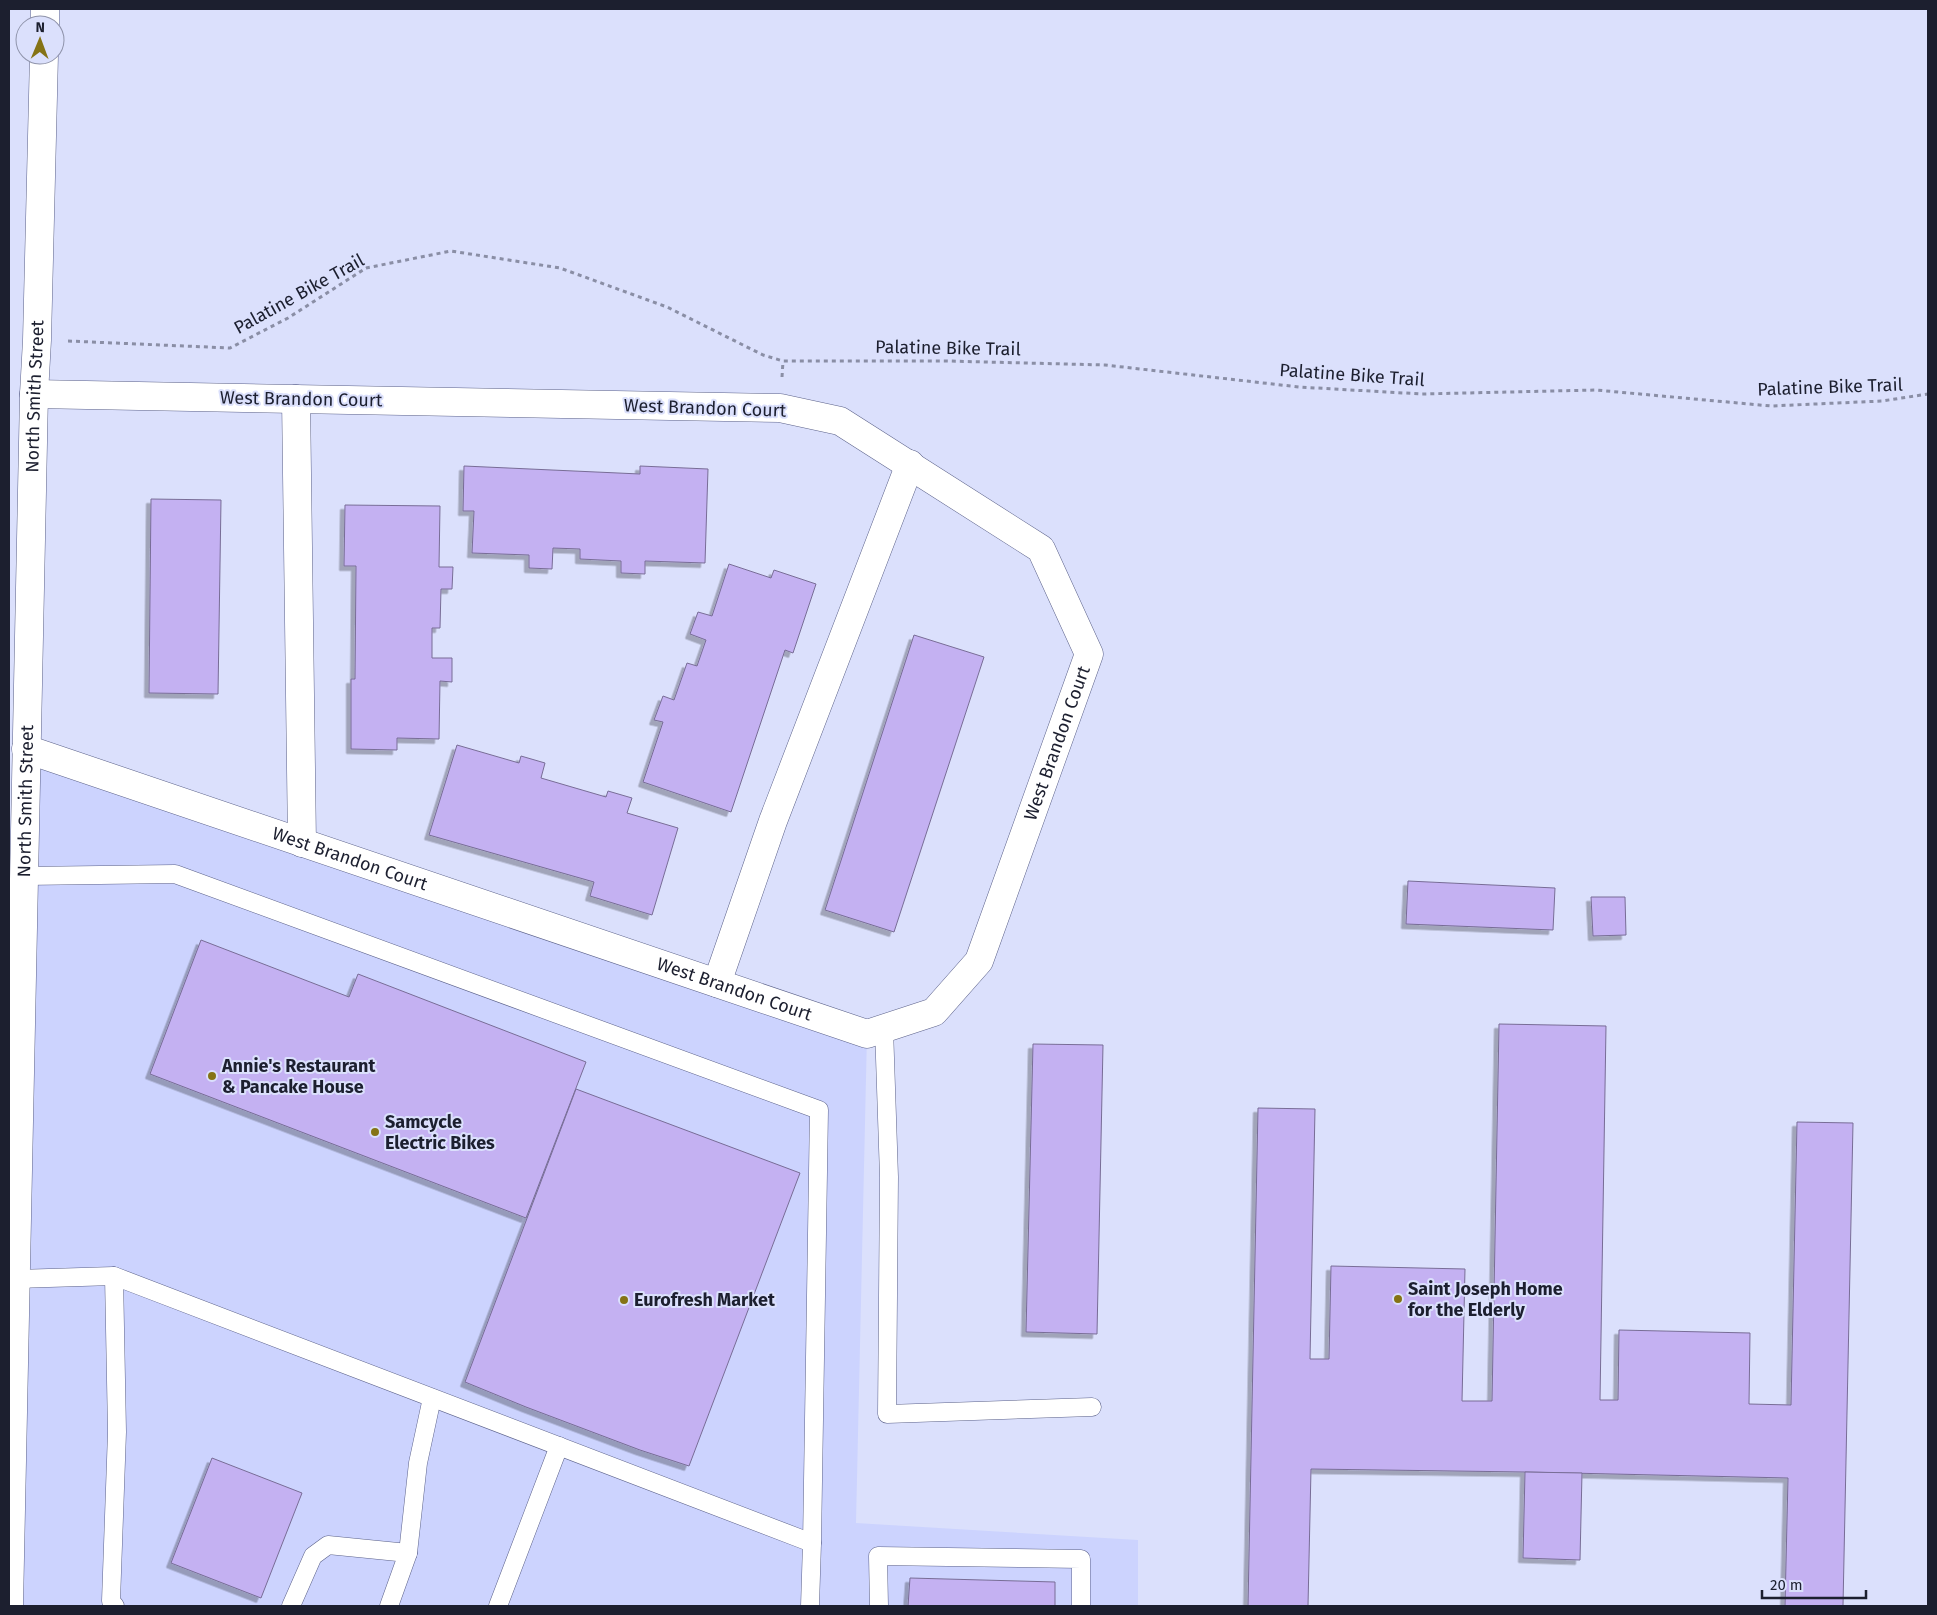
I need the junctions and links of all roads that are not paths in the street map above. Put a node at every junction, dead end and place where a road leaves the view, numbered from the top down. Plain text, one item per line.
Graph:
1 (44, 65) edge
2 (34, 394) junction
3 (296, 399) junction
4 (910, 464) junction
5 (26, 749) junction
6 (302, 842) junction
7 (19, 888) edge
8 (717, 983) junction
9 (884, 1028) junction
10 (114, 1276) junction
11 (16, 1279) junction
12 (432, 1398) junction
13 (1092, 1407) dead end
14 (559, 1446) junction
15 (812, 1543) junction
16 (408, 1552) junction
17 (9, 1606) edge
18 (115, 1606) edge
19 (291, 1606) edge
20 (389, 1606) edge
21 (498, 1606) edge
22 (810, 1606) edge
23 (879, 1606) edge
24 (1081, 1606) edge

1 - 2 street, North Smith Street
2 - 3 street, West Brandon Court
2 - 5 street, North Smith Street
3 - 4 street, West Brandon Court
3 - 6 street
4 - 8 street
4 - 9 street, West Brandon Court
5 - 6 street, West Brandon Court
5 - 7 street, North Smith Street
6 - 8 street, West Brandon Court
7 - 11 street, North Smith Street
7 - 15 lane
8 - 9 street, West Brandon Court
9 - 13 lane
10 - 11 lane
10 - 12 lane
10 - 18 lane
11 - 17 street, North Smith Street
12 - 14 lane
12 - 16 lane
14 - 15 lane
14 - 21 lane
15 - 22 lane
16 - 19 lane
16 - 20 lane
23 - 24 lane

